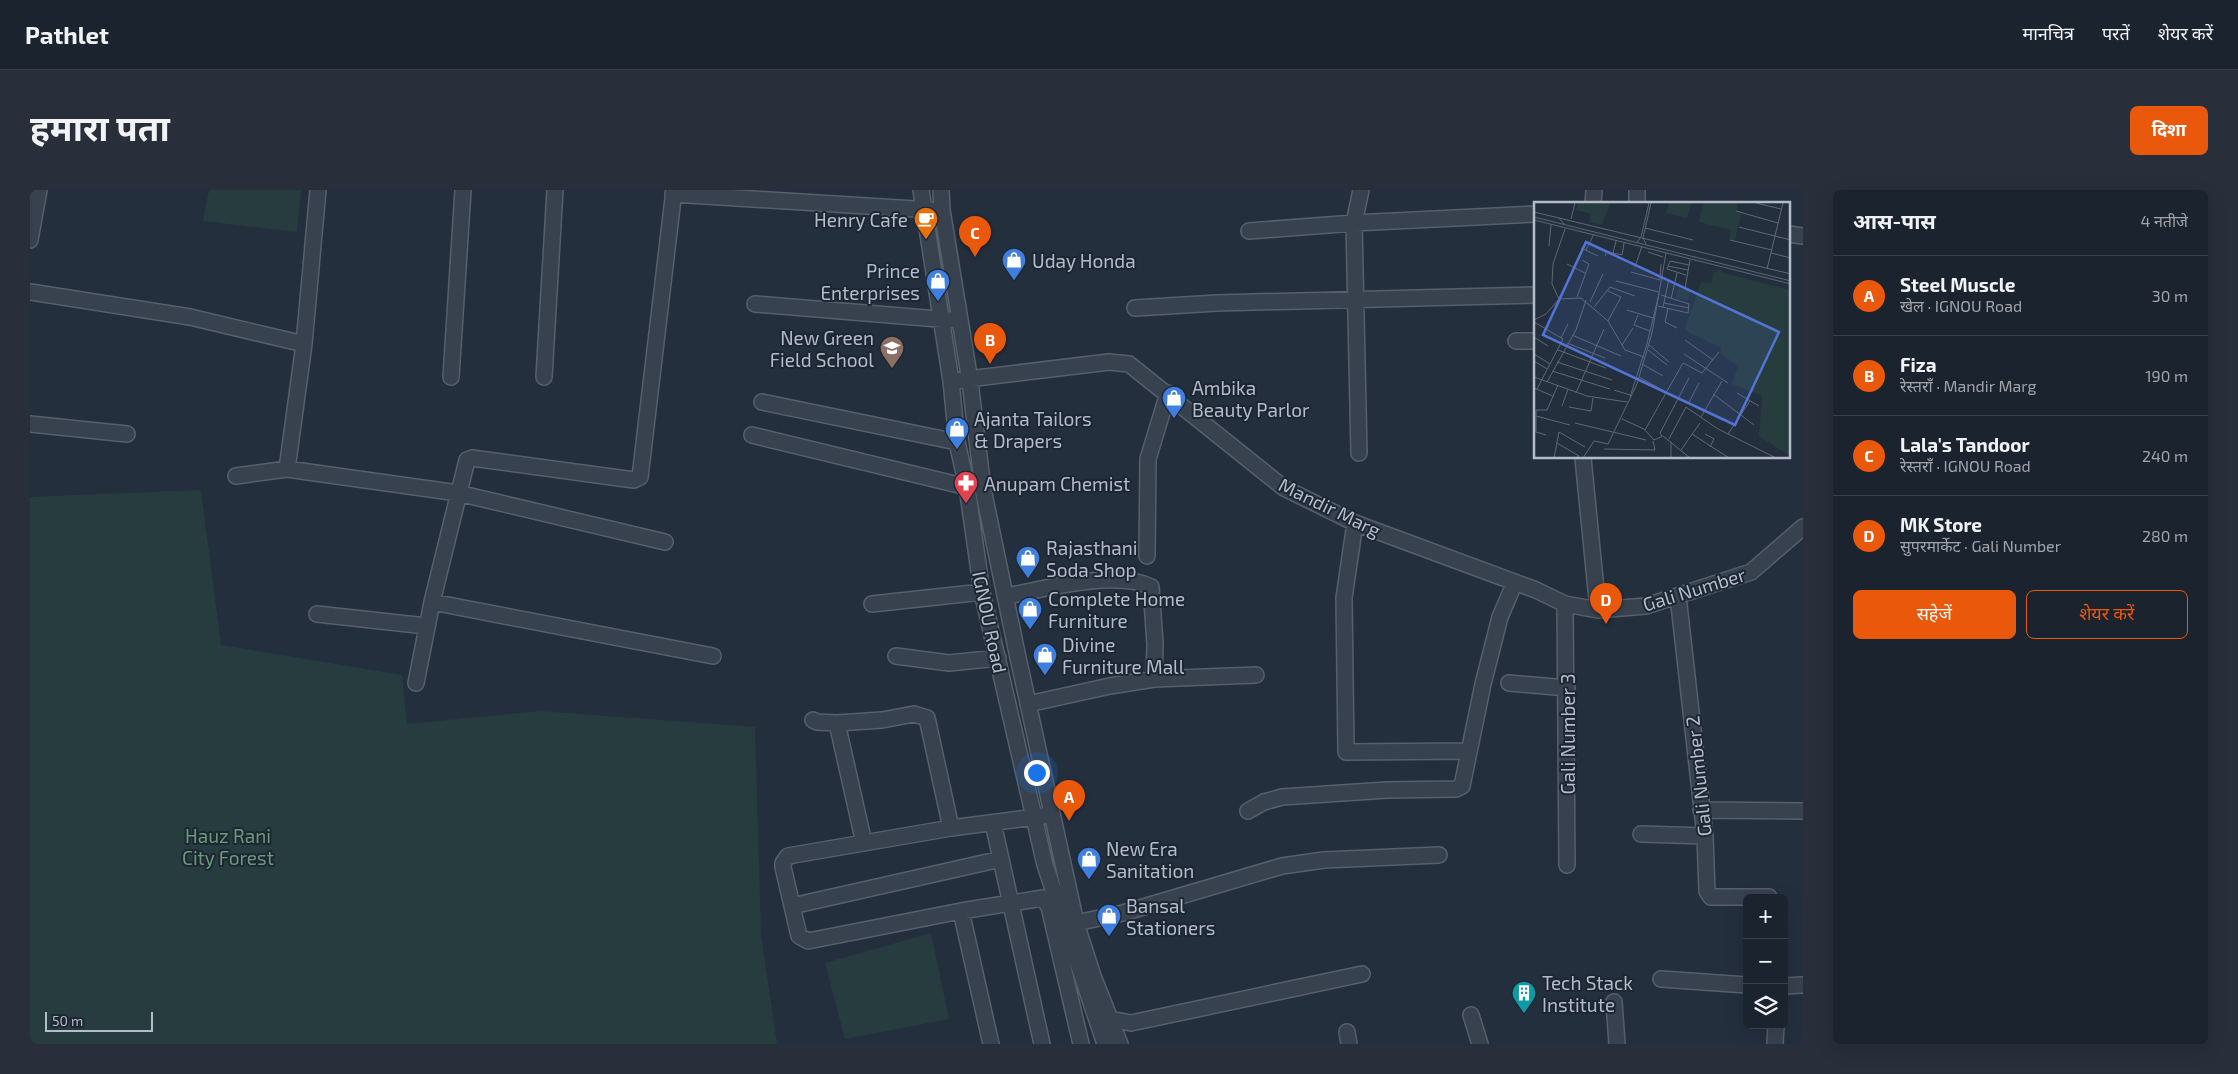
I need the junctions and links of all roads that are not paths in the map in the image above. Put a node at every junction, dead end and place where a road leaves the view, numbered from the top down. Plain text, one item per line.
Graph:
1 (39, 190) edge
2 (318, 190) edge
3 (463, 190) edge
4 (555, 190) edge
5 (921, 190) edge
6 (942, 190) edge
7 (1361, 190) edge
8 (674, 192) edge
9 (924, 210) junction
10 (942, 210) junction
11 (1534, 214) edge
12 (1354, 223) junction
13 (1249, 231) dead end
14 (1790, 234) edge
15 (1803, 236) edge
16 (30, 240) edge
17 (30, 292) edge
18 (1534, 295) edge
19 (1355, 301) junction
20 (755, 304) dead end
21 (1135, 308) dead end
22 (942, 320) junction
23 (959, 320) junction
24 (1516, 341) dead end
25 (1534, 341) edge
26 (304, 344) junction
27 (450, 377) dead end
28 (544, 377) dead end
29 (970, 381) junction
30 (951, 382) junction
31 (1168, 393) junction
32 (762, 402) dead end
33 (30, 424) edge
34 (127, 434) dead end
35 (752, 435) dead end
36 (958, 442) junction
37 (1359, 453) dead end
38 (1583, 459) edge
39 (288, 469) junction
40 (236, 476) dead end
41 (966, 487) junction
42 (458, 492) junction
43 (1354, 523) junction
44 (1803, 527) edge
45 (665, 542) dead end
46 (1147, 556) dead end
47 (1515, 582) junction
48 (982, 592) junction
49 (1007, 596) junction
50 (1678, 596) junction
51 (432, 602) junction
52 (872, 604) dead end
53 (1565, 604) junction
54 (1598, 610) junction
55 (317, 614) dead end
56 (426, 626) junction
57 (713, 656) dead end
58 (896, 656) dead end
59 (998, 658) junction
60 (1256, 675) dead end
61 (1154, 679) junction
62 (1509, 683) dead end
63 (416, 684) dead end
64 (1566, 688) junction
65 (1028, 704) junction
66 (813, 720) dead end
67 (837, 723) junction
68 (1469, 751) junction
69 (1701, 810) junction
70 (1248, 811) dead end
71 (1803, 811) edge
72 (1052, 814) junction
73 (1033, 818) junction
74 (993, 823) junction
75 (951, 828) junction
76 (1641, 834) dead end
77 (1705, 836) junction
78 (864, 843) junction
79 (1439, 855) dead end
80 (1001, 859) junction
81 (1567, 865) dead end
82 (1743, 898) edge
83 (1011, 902) junction
84 (792, 906) junction
85 (961, 911) junction
86 (1076, 923) junction
87 (1362, 974) dead end
88 (1661, 979) dead end
89 (1743, 985) edge
90 (1803, 985) edge
91 (1788, 986) edge
92 (1614, 1002) dead end
93 (1471, 1015) dead end
94 (1110, 1020) junction
95 (1776, 1029) edge
96 (991, 1044) edge
97 (1042, 1044) edge
98 (1081, 1044) edge
99 (1105, 1044) edge
100 (1120, 1044) edge
101 (1480, 1044) edge
102 (1617, 1044) edge
103 (1775, 1044) edge

1 - 16 street
2 - 26 street
3 - 27 street
4 - 28 street
5 - 9 street, IGNOU Road
6 - 10 street, IGNOU Road
7 - 12 street
8 - 9 street
8 - 42 street
9 - 10 street
9 - 22 street, IGNOU Road
10 - 23 street, IGNOU Road
11 - 12 street
12 - 13 street
12 - 19 street
14 - 15 street
17 - 26 street
18 - 19 street
19 - 21 street
19 - 37 street
20 - 22 street
22 - 23 street
22 - 30 street, IGNOU Road
23 - 29 street, IGNOU Road
24 - 25 street
26 - 39 street
29 - 30 street, Mandir Marg
29 - 31 street, Mandir Marg
29 - 49 street, IGNOU Road
30 - 36 street, IGNOU Road
31 - 43 street, Mandir Marg
31 - 46 street
32 - 36 street
33 - 34 street
35 - 41 street
36 - 41 street, IGNOU Road
38 - 54 street
39 - 40 street
39 - 42 street
41 - 48 street, IGNOU Road
42 - 45 street
42 - 51 street
43 - 47 street, Mandir Marg
43 - 68 street
44 - 50 street, Gali Number
47 - 53 street, Mandir Marg
47 - 68 street
48 - 52 street
48 - 59 street, IGNOU Road
49 - 61 street
49 - 65 street, IGNOU Road
50 - 54 street, Gali Number
50 - 69 street, Gali Number 2
51 - 56 street
51 - 57 street
53 - 54 street, Mandir Marg
53 - 64 street, Gali Number 3
55 - 56 street
56 - 63 street
58 - 59 street
59 - 73 street, IGNOU Road
60 - 61 street
61 - 65 street
62 - 64 street
64 - 81 street, Gali Number 3
65 - 72 street, IGNOU Road
66 - 67 street
67 - 75 street
67 - 78 street
68 - 70 street
69 - 71 street
69 - 77 street, Gali Number 2
72 - 73 street
72 - 86 street, IGNOU Road
73 - 74 street
73 - 99 street, IGNOU Road
74 - 75 street
74 - 80 street
75 - 78 street
76 - 77 street
77 - 82 street, Gali Number 2
78 - 84 street
79 - 86 street
80 - 83 street
80 - 84 street
83 - 85 street
83 - 97 street
83 - 98 street
84 - 85 street
85 - 96 street
86 - 94 street, IGNOU Road
87 - 94 street
88 - 89 street
90 - 91 street
92 - 102 street
93 - 101 street
94 - 100 street, IGNOU Road
95 - 103 street

